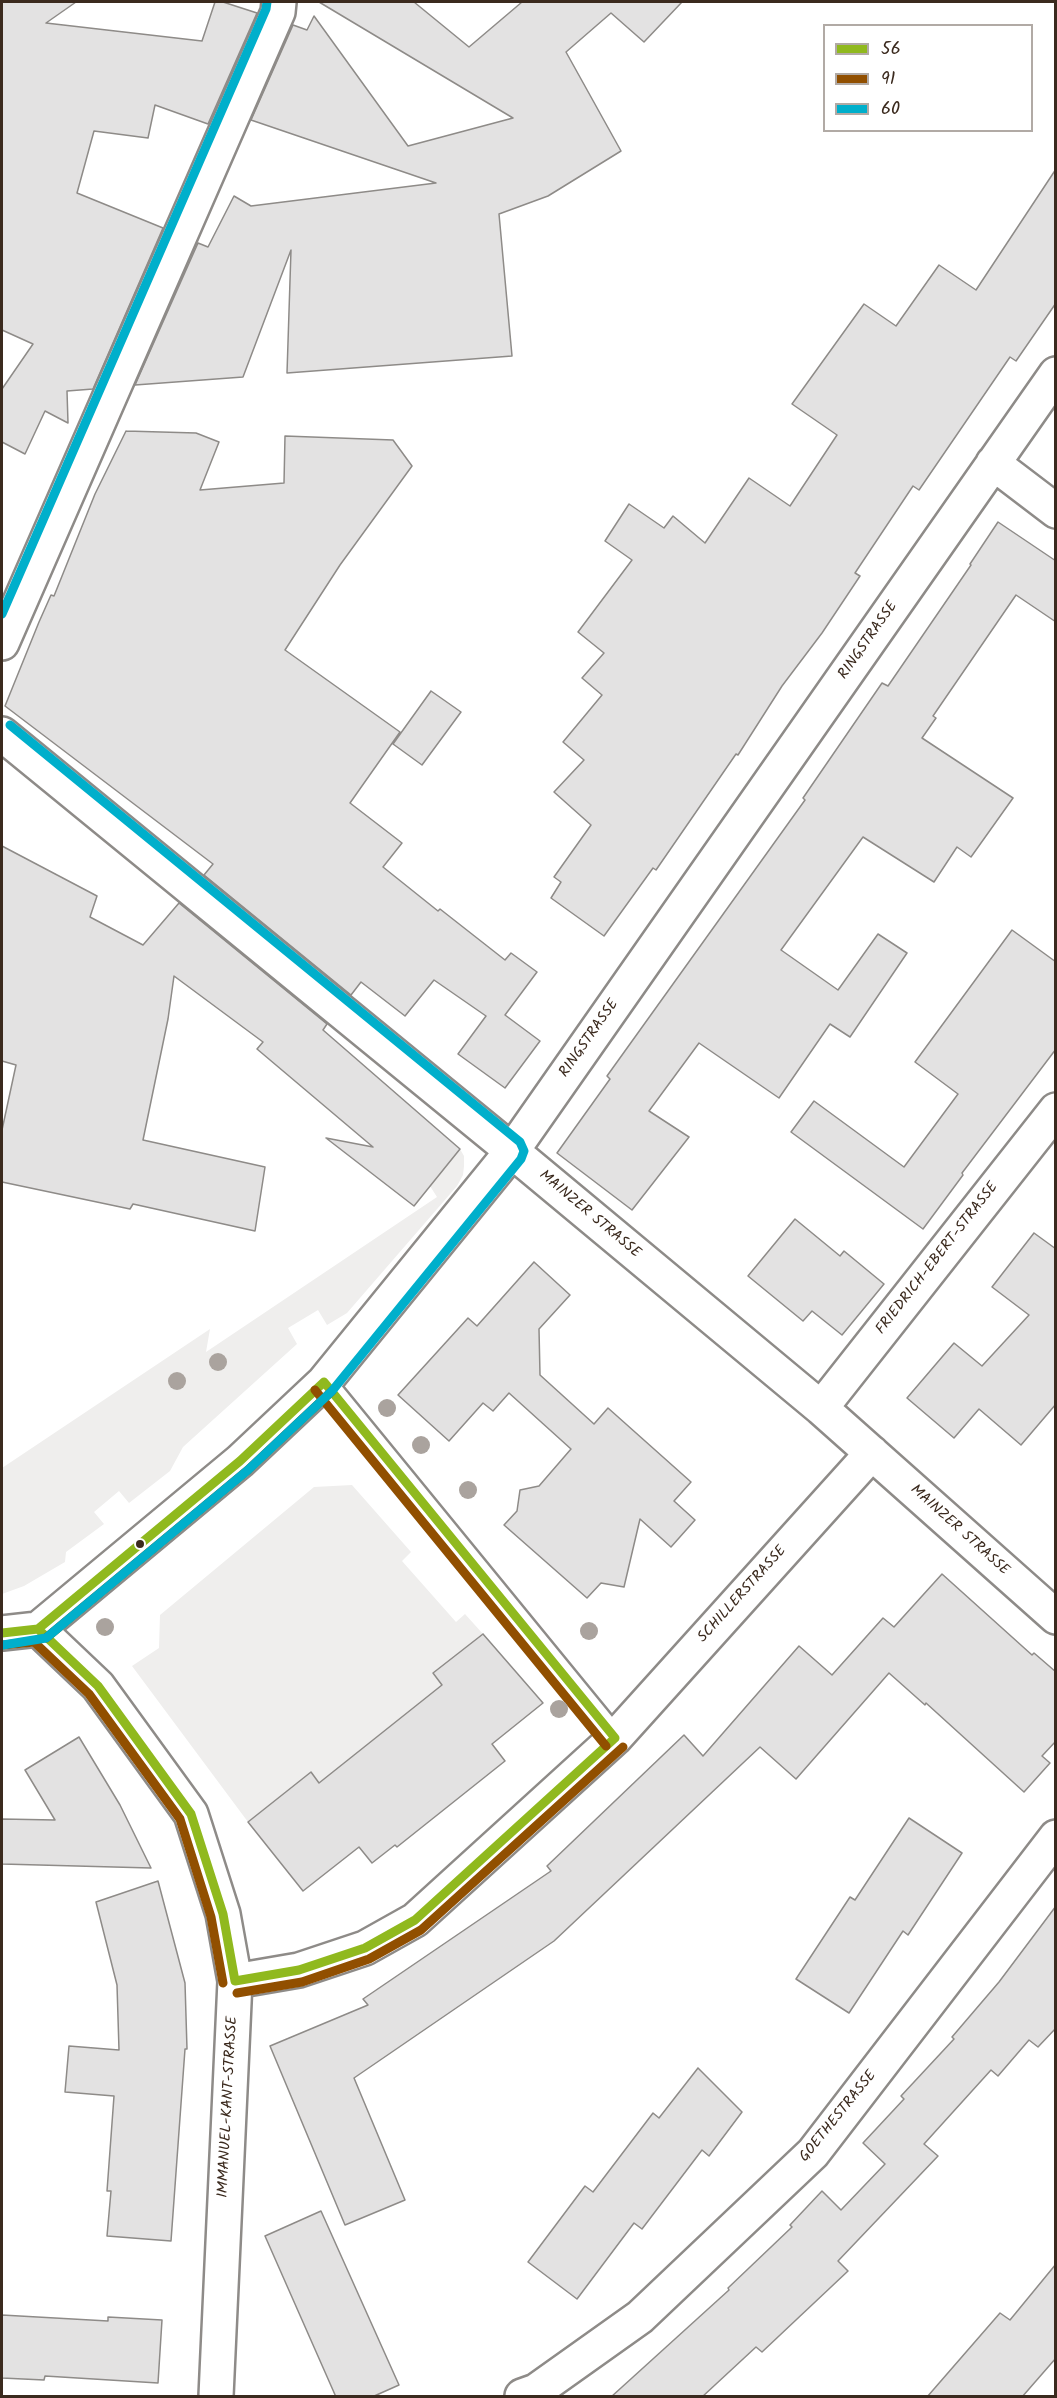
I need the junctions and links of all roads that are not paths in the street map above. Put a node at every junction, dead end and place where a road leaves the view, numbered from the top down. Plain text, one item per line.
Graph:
1 (279, 2) edge
2 (1056, 374) edge
3 (993, 463) junction
4 (1056, 511) edge
5 (9, 606) edge
6 (2, 643) edge
7 (2, 734) edge
8 (1056, 1110) edge
9 (512, 1151) junction
10 (324, 1382) junction
11 (821, 1408) junction
12 (872, 1453) junction
13 (1056, 1617) edge
14 (38, 1629) junction
15 (2, 1633) edge
16 (615, 1738) junction
17 (1056, 1838) edge
18 (235, 1981) junction
19 (216, 2397) edge
20 (522, 2397) edge

1 - 5 street
2 - 3 street, RINGSTRASSE
3 - 4 street
3 - 9 street, RINGSTRASSE
5 - 6 street
7 - 9 street, MAINZER STRASSE
8 - 11 street, FRIEDRICH-EBERT-STRASSE
9 - 10 street, RINGSTRASSE
9 - 11 street, MAINZER STRASSE
10 - 14 street, RINGSTRASSE
10 - 16 lane
11 - 12 street, MAINZER STRASSE
12 - 13 street, MAINZER STRASSE
12 - 16 street, SCHILLERSTRASSE
14 - 15 street
14 - 18 street, IMMANUEL-KANT-STRASSE
16 - 18 street, SCHILLERSTRASSE
17 - 20 street, GOETHESTRASSE
18 - 19 street, IMMANUEL-KANT-STRASSE

